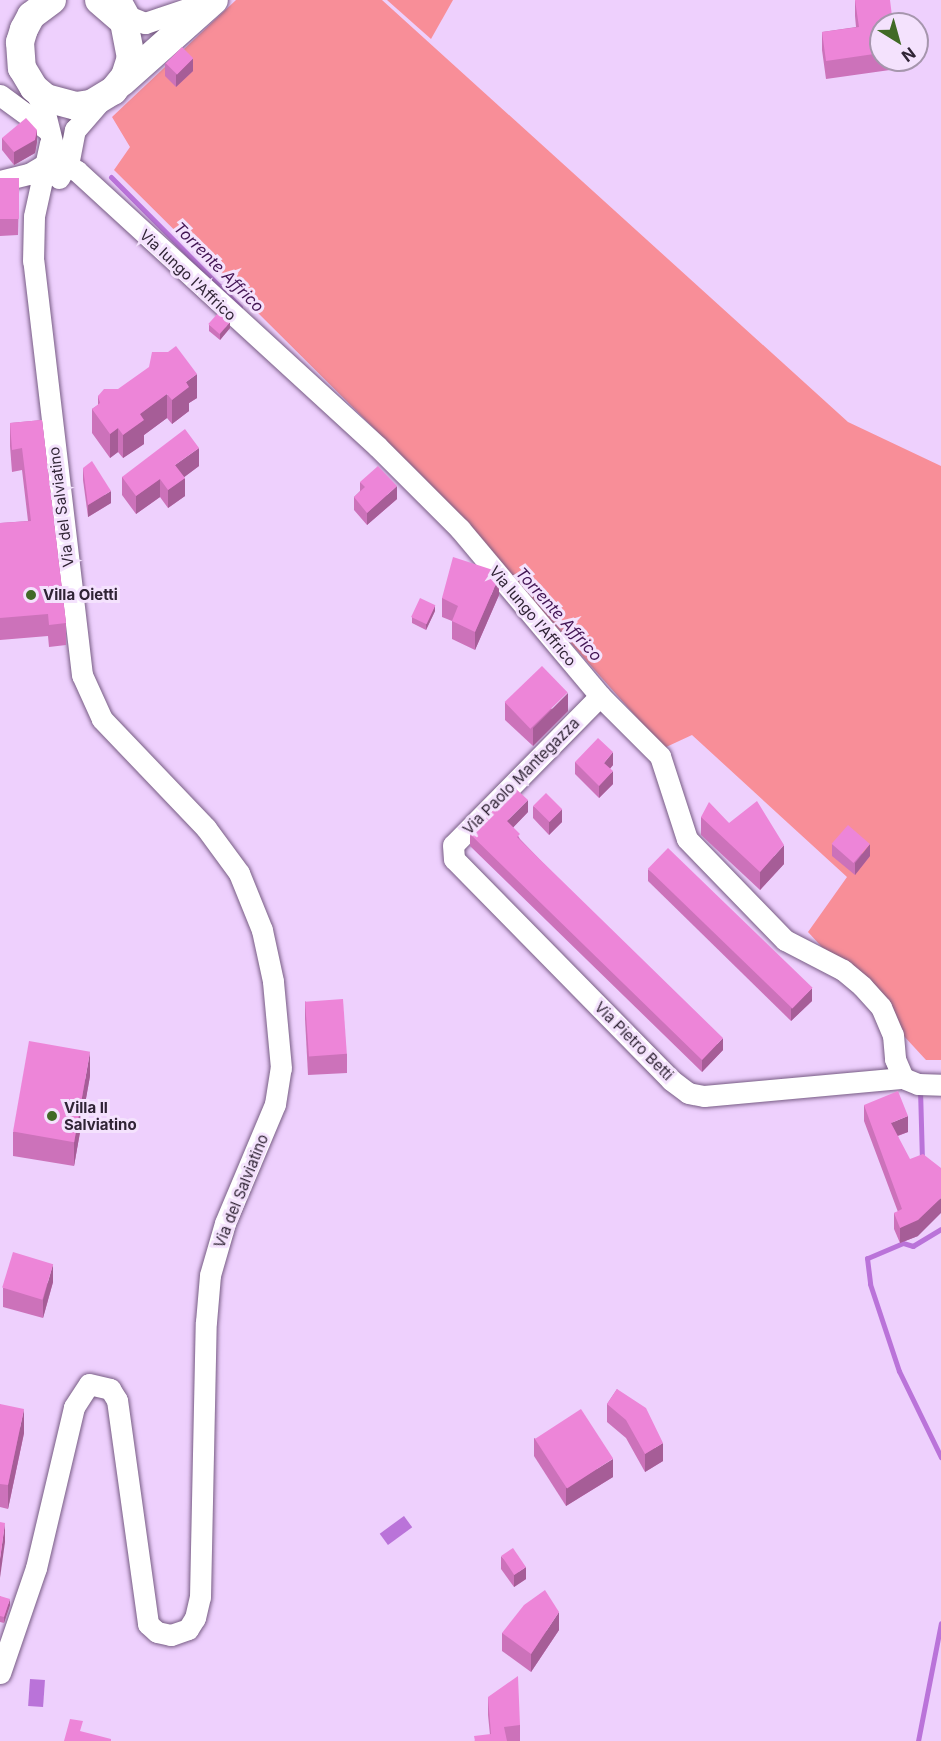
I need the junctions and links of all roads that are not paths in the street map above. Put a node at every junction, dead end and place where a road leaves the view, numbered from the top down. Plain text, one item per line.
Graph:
1 (52, 0) edge
2 (213, 0) edge
3 (114, 8) edge
4 (0, 26) edge
5 (175, 36) junction
6 (20, 57) junction
7 (34, 88) junction
8 (112, 91) junction
9 (0, 94) edge
10 (53, 151) junction
11 (0, 181) edge
12 (600, 696) junction
13 (454, 860) joint
14 (903, 1078) junction
15 (941, 1085) edge
16 (0, 1673) edge

1 - 6 main road
2 - 3 street
2 - 5 main road
3 - 5 main road
3 - 8 main road
4 - 6 main road
5 - 8 main road
6 - 7 main road
7 - 8 main road
7 - 10 street
8 - 10 street
9 - 10 street, Via lungo l'Affrico
10 - 11 street
10 - 12 street, Via lungo l'Affrico
10 - 16 street, Via del Salviatino
12 - 13 street, Via Paolo Mantegazza
12 - 14 street, Via lungo l'Affrico
13 - 14 street, Via Pietro Betti
14 - 15 street

